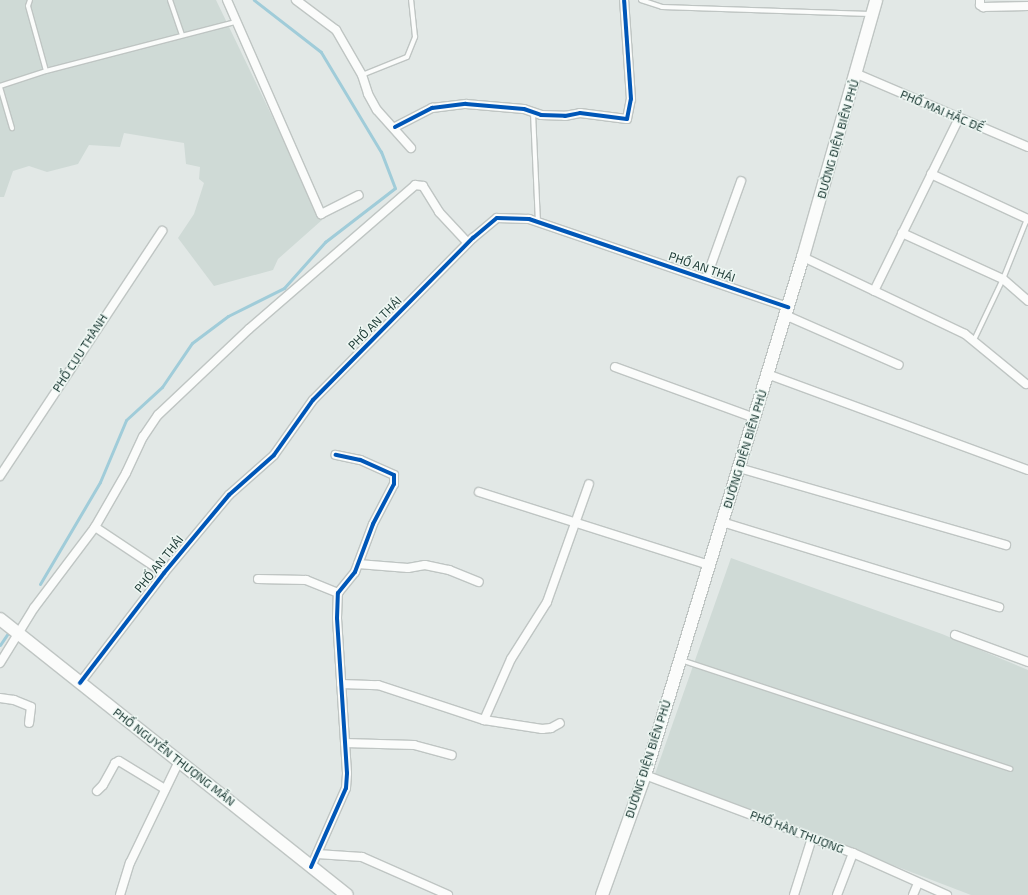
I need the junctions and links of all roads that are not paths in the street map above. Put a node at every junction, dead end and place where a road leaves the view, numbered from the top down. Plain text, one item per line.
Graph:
1 (30, 0) edge
2 (170, 0) edge
3 (227, 0) edge
4 (296, 0) edge
5 (411, 0) edge
6 (624, 0) edge
7 (641, 0) edge
8 (876, 0) edge
9 (980, 0) edge
10 (1028, 6) edge
11 (873, 14) junction
12 (236, 22) junction
13 (182, 35) junction
14 (46, 71) junction
15 (857, 74) junction
16 (362, 75) junction
17 (0, 86) edge
18 (533, 113) junction
19 (959, 118) junction
20 (395, 127) junction
21 (12, 128) dead end
22 (1028, 147) edge
23 (411, 148) dead end
24 (931, 174) junction
25 (741, 181) dead end
26 (359, 195) dead end
27 (1028, 218) edge
28 (538, 222) junction
29 (162, 231) dead end
30 (902, 233) junction
31 (468, 243) junction
32 (803, 257) junction
33 (706, 279) junction
34 (1003, 279) junction
35 (874, 291) junction
36 (1028, 301) edge
37 (787, 311) junction
38 (974, 340) junction
39 (899, 365) dead end
40 (615, 367) dead end
41 (767, 374) junction
42 (1026, 384) dead end
43 (754, 418) junction
44 (336, 455) dead end
45 (739, 468) junction
46 (1028, 470) edge
47 (0, 476) edge
48 (589, 484) dead end
49 (478, 492) dead end
50 (576, 521) junction
51 (722, 522) junction
52 (95, 527) junction
53 (1006, 545) dead end
54 (358, 564) junction
55 (709, 565) junction
56 (164, 573) junction
57 (258, 579) dead end
58 (480, 582) dead end
59 (338, 593) junction
60 (999, 607) dead end
61 (0, 619) edge
62 (19, 634) junction
63 (956, 635) dead end
64 (679, 660) junction
65 (1028, 662) edge
66 (0, 663) edge
67 (80, 683) junction
68 (341, 684) junction
69 (0, 698) edge
70 (484, 720) junction
71 (29, 723) dead end
72 (560, 724) dead end
73 (345, 743) junction
74 (452, 755) dead end
75 (179, 761) junction
76 (1010, 769) dead end
77 (645, 775) junction
78 (165, 789) junction
79 (96, 791) dead end
80 (812, 838) junction
81 (853, 853) junction
82 (317, 854) junction
83 (312, 867) junction
84 (918, 883) junction
85 (120, 895) edge
86 (347, 895) edge
87 (448, 895) edge
88 (602, 895) edge
89 (794, 895) edge
90 (837, 895) edge
91 (913, 895) edge
92 (947, 895) edge

1 - 14 lane
2 - 13 lane
3 - 12 street
4 - 16 street
5 - 16 lane
6 - 18 street
7 - 11 lane
8 - 11 main road, ĐƯỜNG ĐIỆN BIÊN PHỦ
9 - 10 street
11 - 15 main road, ĐƯỜNG ĐIỆN BIÊN PHỦ
12 - 13 lane
12 - 26 street
13 - 14 lane
14 - 17 lane
15 - 19 street, PHỐ MAI HẮC ĐẾ
15 - 32 main road, ĐƯỜNG ĐIỆN BIÊN PHỦ
16 - 20 street
17 - 21 lane
18 - 20 street
18 - 28 lane
19 - 22 street, PHỐ MAI HẮC ĐẾ
19 - 24 street
20 - 23 street
24 - 27 street
24 - 30 street
25 - 33 street
27 - 34 lane
28 - 31 street, PHỐ AN THÁI
28 - 33 street, PHỐ AN THÁI
29 - 47 street, PHỐ CỰU THÀNH
30 - 34 street
30 - 35 street
31 - 52 street
31 - 56 street, PHỐ AN THÁI
32 - 35 street
32 - 37 main road, ĐƯỜNG ĐIỆN BIÊN PHỦ
33 - 37 street, PHỐ AN THÁI
34 - 36 street
34 - 38 lane
35 - 38 street
37 - 39 street, PHỐ AN THÁI
37 - 41 main road, ĐƯỜNG ĐIỆN BIÊN PHỦ
38 - 42 street
40 - 43 street
41 - 43 main road, ĐƯỜNG ĐIỆN BIÊN PHỦ
41 - 46 street
43 - 45 main road, ĐƯỜNG ĐIỆN BIÊN PHỦ
44 - 54 street
45 - 51 main road, ĐƯỜNG ĐIỆN BIÊN PHỦ
45 - 53 street
48 - 50 street
49 - 50 street
50 - 55 street
50 - 70 street
51 - 55 main road, ĐƯỜNG ĐIỆN BIÊN PHỦ
51 - 60 street
52 - 56 street
52 - 62 street
54 - 58 street
54 - 59 street
55 - 64 main road, ĐƯỜNG ĐIỆN BIÊN PHỦ
56 - 67 street, PHỐ AN THÁI
57 - 59 street
59 - 68 street
61 - 62 main road, PHỐ NGUYỄN THƯỢNG MẪN
62 - 66 street
62 - 67 main road, PHỐ NGUYỄN THƯỢNG MẪN
63 - 65 street
64 - 76 lane
64 - 77 main road, ĐƯỜNG ĐIỆN BIÊN PHỦ
67 - 75 main road, PHỐ NGUYỄN THƯỢNG MẪN
68 - 70 street
68 - 73 street
69 - 71 street
70 - 72 street
73 - 74 street
73 - 82 street
75 - 78 street
75 - 83 main road, PHỐ NGUYỄN THƯỢNG MẪN
77 - 80 street, PHỐ HÀN THƯỢNG
77 - 88 main road, ĐƯỜNG ĐIỆN BIÊN PHỦ
78 - 79 street
78 - 85 street
80 - 81 street, PHỐ HÀN THƯỢNG
80 - 89 street
81 - 84 street, PHỐ HÀN THƯỢNG
81 - 90 street
82 - 83 street
82 - 87 street
83 - 86 main road, PHỐ NGUYỄN THƯỢNG MẪN
84 - 91 street
84 - 92 street, PHỐ HÀN THƯỢNG

